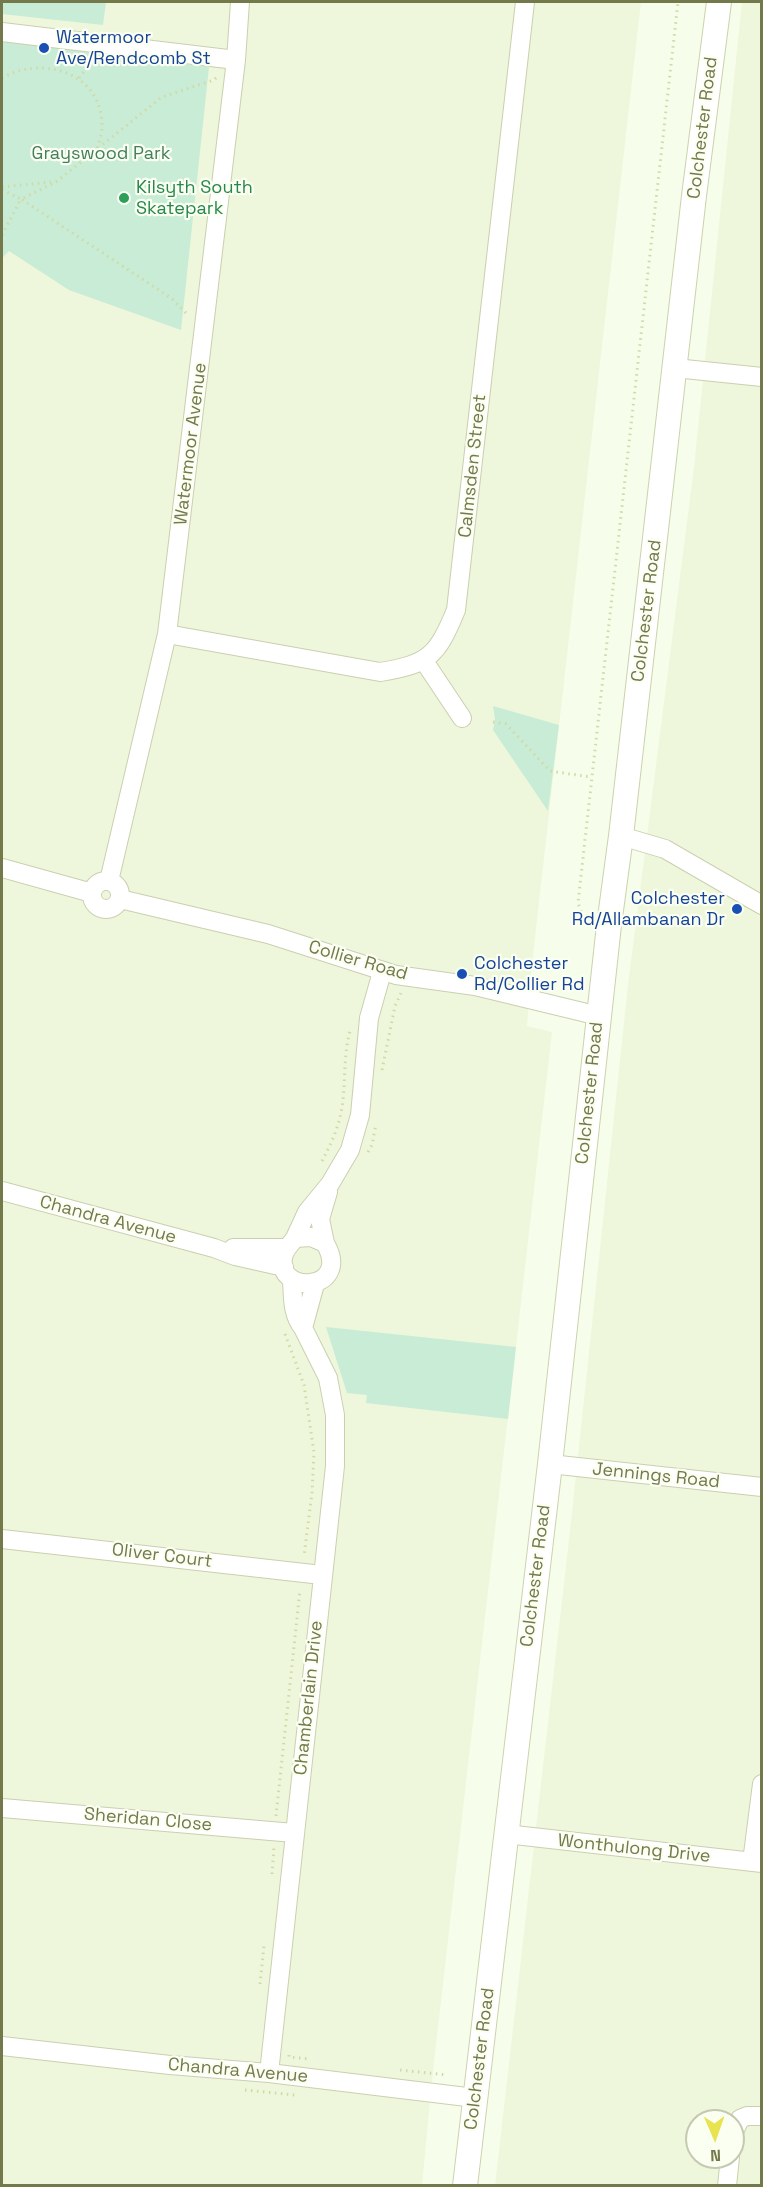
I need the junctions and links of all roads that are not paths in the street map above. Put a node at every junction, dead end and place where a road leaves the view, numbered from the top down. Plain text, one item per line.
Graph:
1 (240, 2) edge
2 (525, 2) edge
3 (719, 2) edge
4 (2, 32) edge
5 (236, 60) junction
6 (675, 368) junction
7 (762, 377) edge
8 (167, 634) junction
9 (424, 661) junction
10 (462, 718) dead end
11 (621, 836) junction
12 (2, 868) edge
13 (109, 881) junction
14 (92, 893) junction
15 (120, 899) junction
16 (762, 905) edge
17 (382, 972) junction
18 (599, 1016) junction
19 (324, 1177) junction
20 (2, 1191) edge
21 (291, 1243) junction
22 (325, 1243) junction
23 (214, 1248) junction
24 (288, 1273) junction
25 (315, 1284) junction
26 (303, 1328) junction
27 (550, 1464) junction
28 (762, 1487) edge
29 (2, 1539) edge
30 (322, 1575) junction
31 (762, 1784) edge
32 (2, 1808) edge
33 (294, 1833) junction
34 (506, 1834) junction
35 (757, 1863) edge
36 (2, 2046) edge
37 (269, 2073) junction
38 (475, 2098) junction
39 (762, 2116) edge
40 (745, 2117) edge
41 (729, 2169) edge
42 (465, 2186) edge
43 (727, 2186) edge

1 - 5 street, Watermoor Avenue
2 - 9 street, Calmsden Street
3 - 6 main road, Colchester Road
4 - 5 street
5 - 8 street, Watermoor Avenue
6 - 7 street
6 - 11 main road, Colchester Road
8 - 9 street
8 - 13 street, Watermoor Avenue
9 - 10 street
11 - 16 street
11 - 18 main road, Colchester Road
12 - 14 street
13 - 14 street
13 - 15 street
14 - 15 street
15 - 17 street, Collier Road
17 - 18 street, Collier Road
17 - 19 street
18 - 27 main road, Colchester Road
19 - 21 street
19 - 22 street
20 - 23 street, Chandra Avenue
21 - 22 street
21 - 23 street, Chandra Avenue
21 - 24 street
22 - 25 street
23 - 24 street, Chandra Avenue
24 - 25 street
24 - 26 street, Chamberlain Drive
25 - 26 street
26 - 30 street, Chamberlain Drive
27 - 28 street, Jennings Road
27 - 34 main road, Colchester Road
29 - 30 street, Oliver Court
30 - 33 street, Chamberlain Drive
31 - 35 street
32 - 33 street, Sheridan Close
33 - 37 street, Chamberlain Drive
34 - 35 street, Wonthulong Drive
34 - 38 main road, Colchester Road
36 - 37 street, Chandra Avenue
37 - 38 street, Chandra Avenue
38 - 42 main road, Colchester Road
39 - 40 street
41 - 43 street

